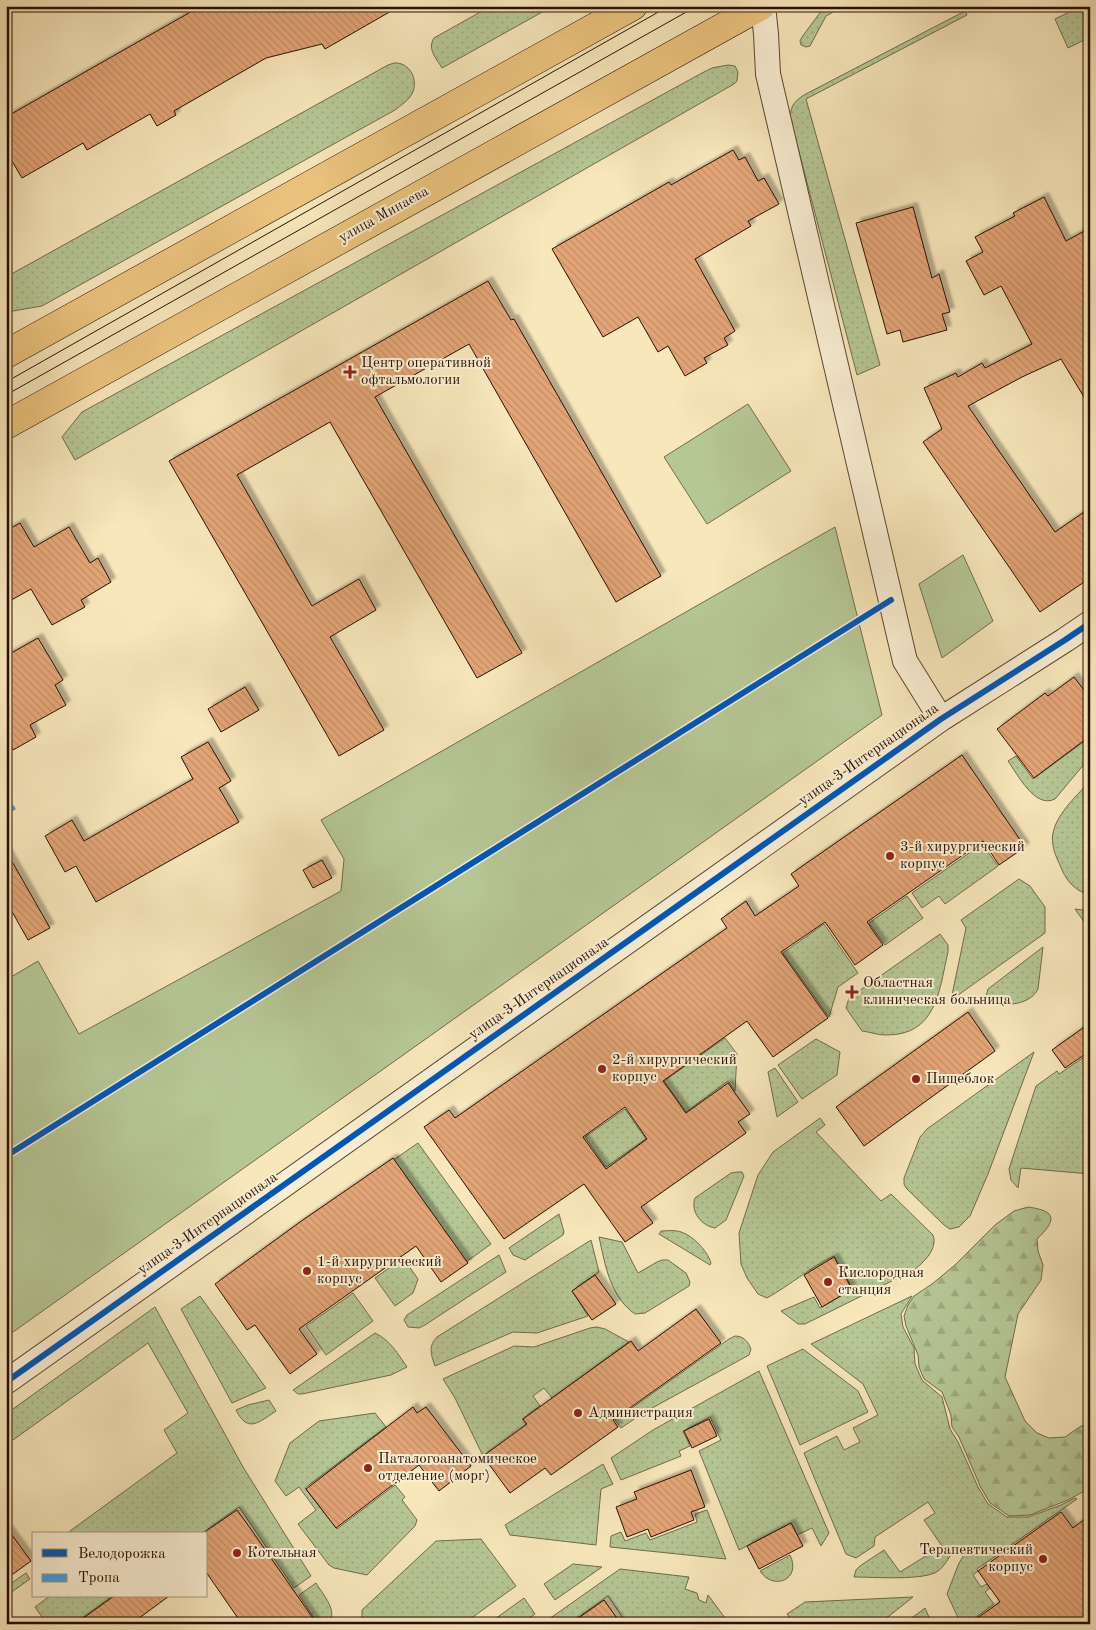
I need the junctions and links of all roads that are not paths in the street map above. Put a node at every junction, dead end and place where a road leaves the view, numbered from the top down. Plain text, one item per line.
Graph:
1 (633, 6) edge
2 (762, 6) edge
3 (6, 354) edge
4 (6, 425) edge
5 (1090, 623) edge
6 (941, 719) junction
7 (6, 1382) edge

1 - 3 main road
2 - 4 main road, улица Минаева
2 - 6 street
5 - 6 street, улица 3 Интернационала
6 - 7 street, улица 3 Интернационала

